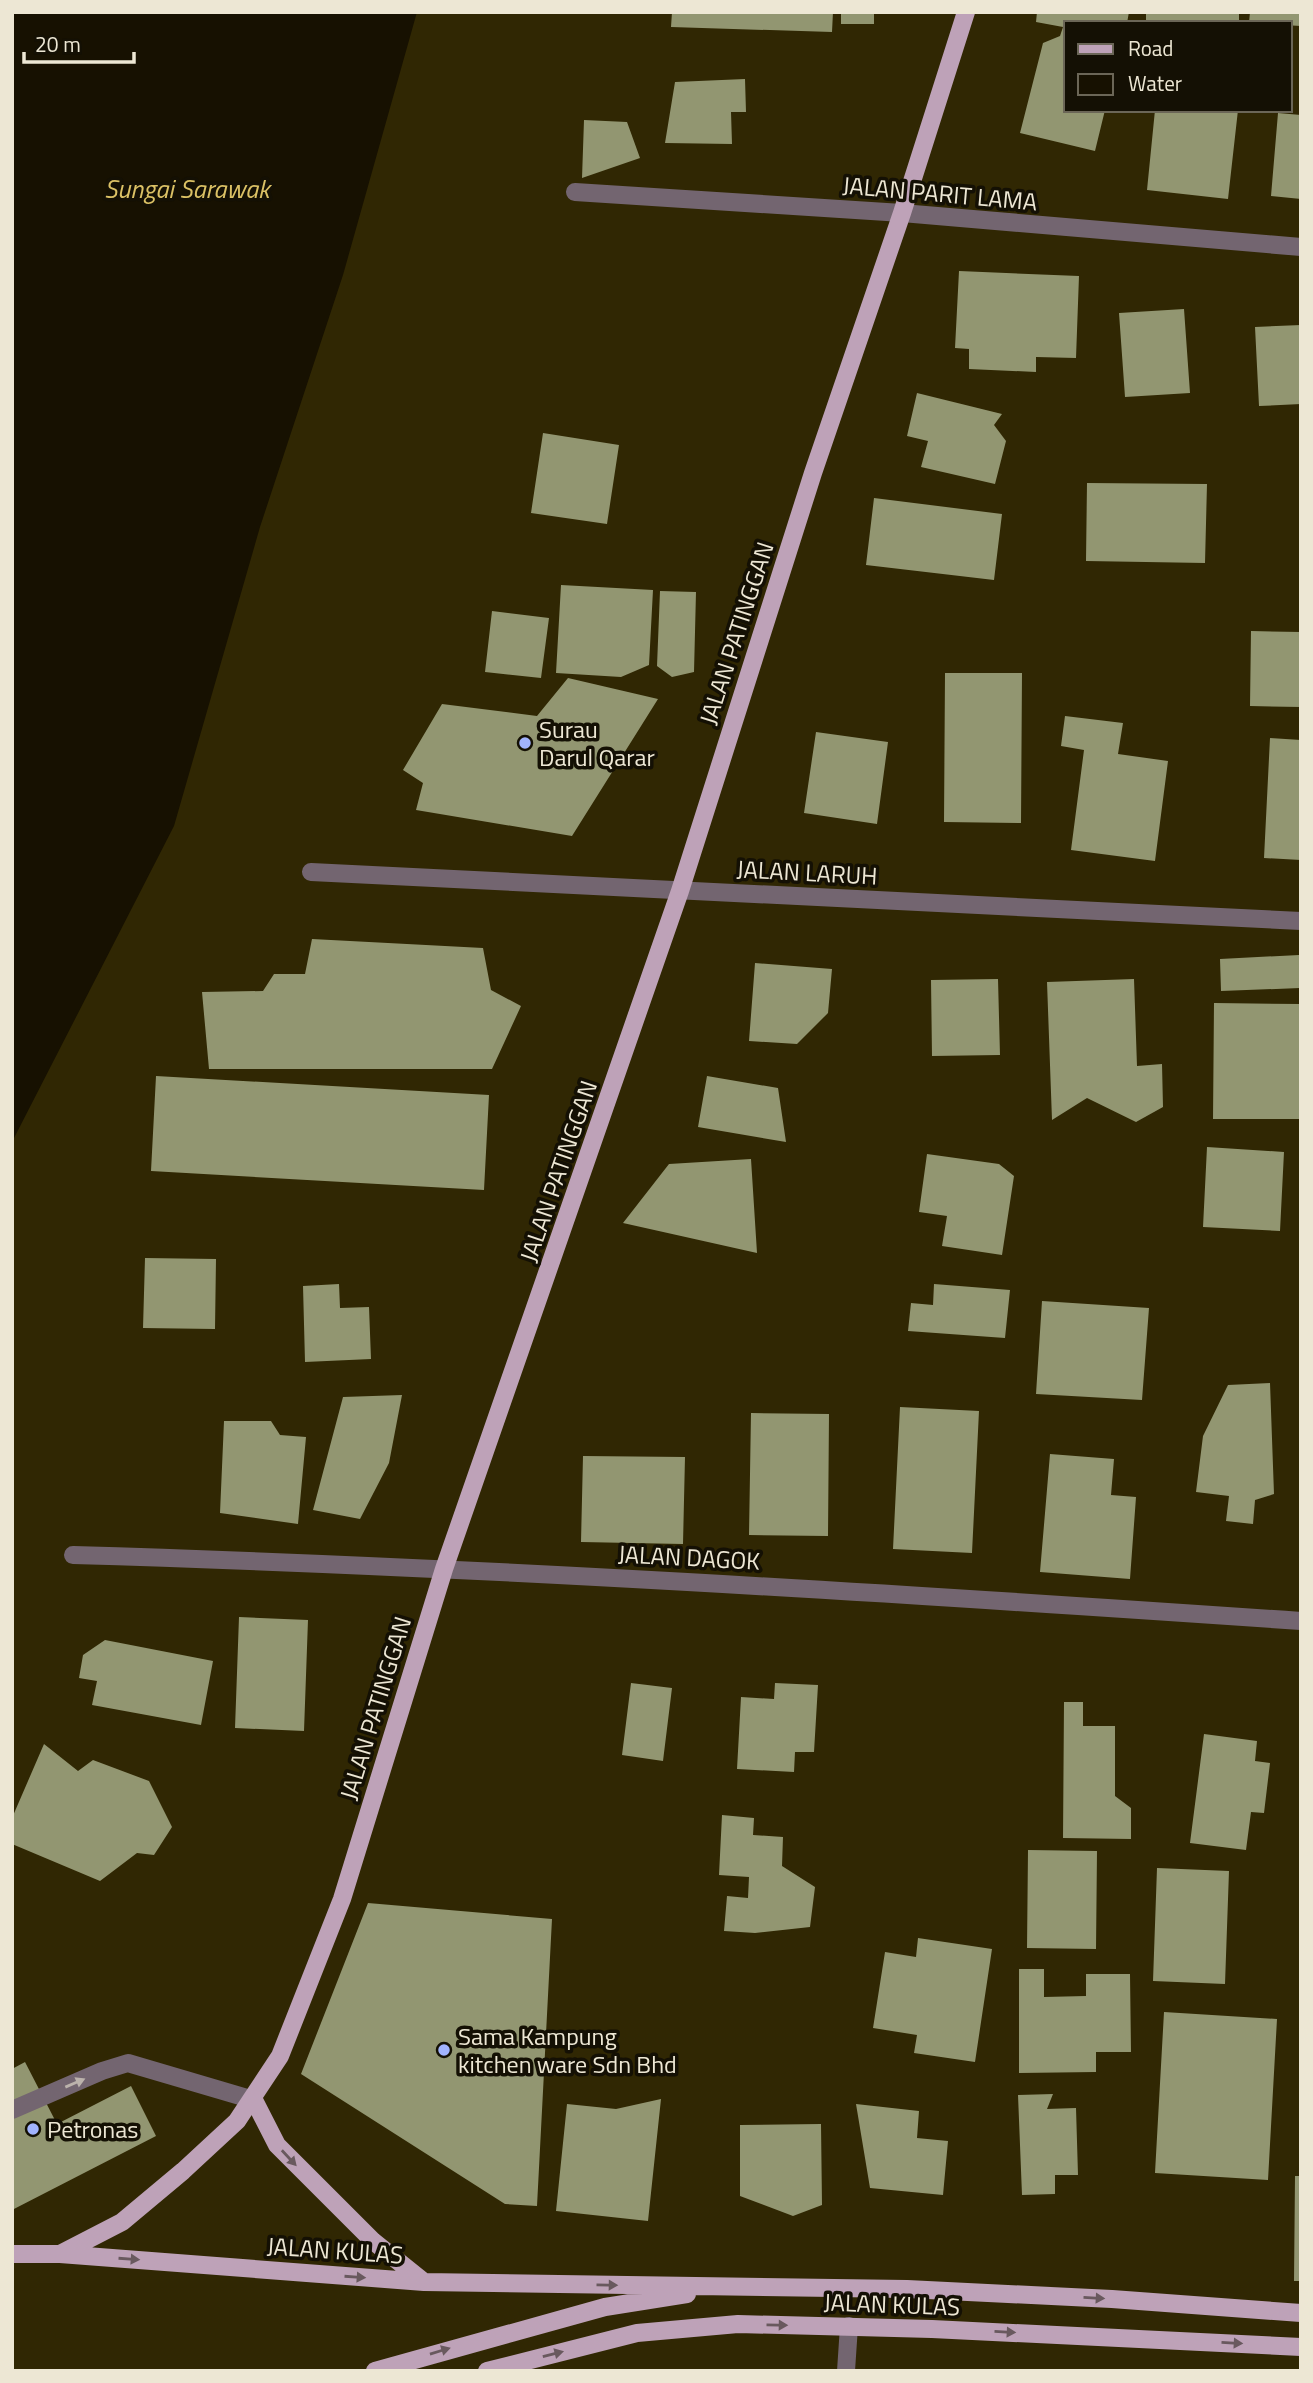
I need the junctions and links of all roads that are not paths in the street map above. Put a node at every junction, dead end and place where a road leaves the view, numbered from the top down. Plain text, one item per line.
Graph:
1 (966, 12) edge
2 (575, 192) dead end
3 (902, 213) junction
4 (1301, 247) edge
5 (311, 872) dead end
6 (680, 891) junction
7 (1301, 921) edge
8 (73, 1555) dead end
9 (444, 1569) junction
10 (1301, 1621) edge
11 (254, 2100) junction
12 (12, 2110) edge
13 (12, 2254) edge
14 (61, 2254) junction
15 (424, 2282) junction
16 (732, 2286) junction
17 (1301, 2313) edge
18 (849, 2326) junction
19 (1301, 2347) edge
20 (375, 2371) edge
21 (486, 2371) edge
22 (846, 2371) edge

1 - 3 main road, JALAN PATINGGAN
2 - 3 street, JALAN PARIT LAMA
3 - 4 street, JALAN PARIT LAMA
3 - 6 main road, JALAN PATINGGAN
5 - 6 street, JALAN LARUH
6 - 7 street, JALAN LARUH
6 - 9 main road, JALAN PATINGGAN
8 - 9 street, JALAN DAGOK
9 - 10 street, JALAN DAGOK
9 - 11 main road, JALAN PATINGGAN
12 -> 11 street
11 - 14 main road, JALAN PATINGGAN
11 -> 15 main road
13 - 14 main road, JALAN KULAS
14 -> 15 main road, JALAN KULAS
15 -> 16 main road, JALAN KULAS
16 -> 17 main road, JALAN KULAS
20 -> 16 main road, JALAN KULAS
18 -> 19 main road, JALAN KULAS
21 -> 18 main road, JALAN KULAS
18 - 22 street

